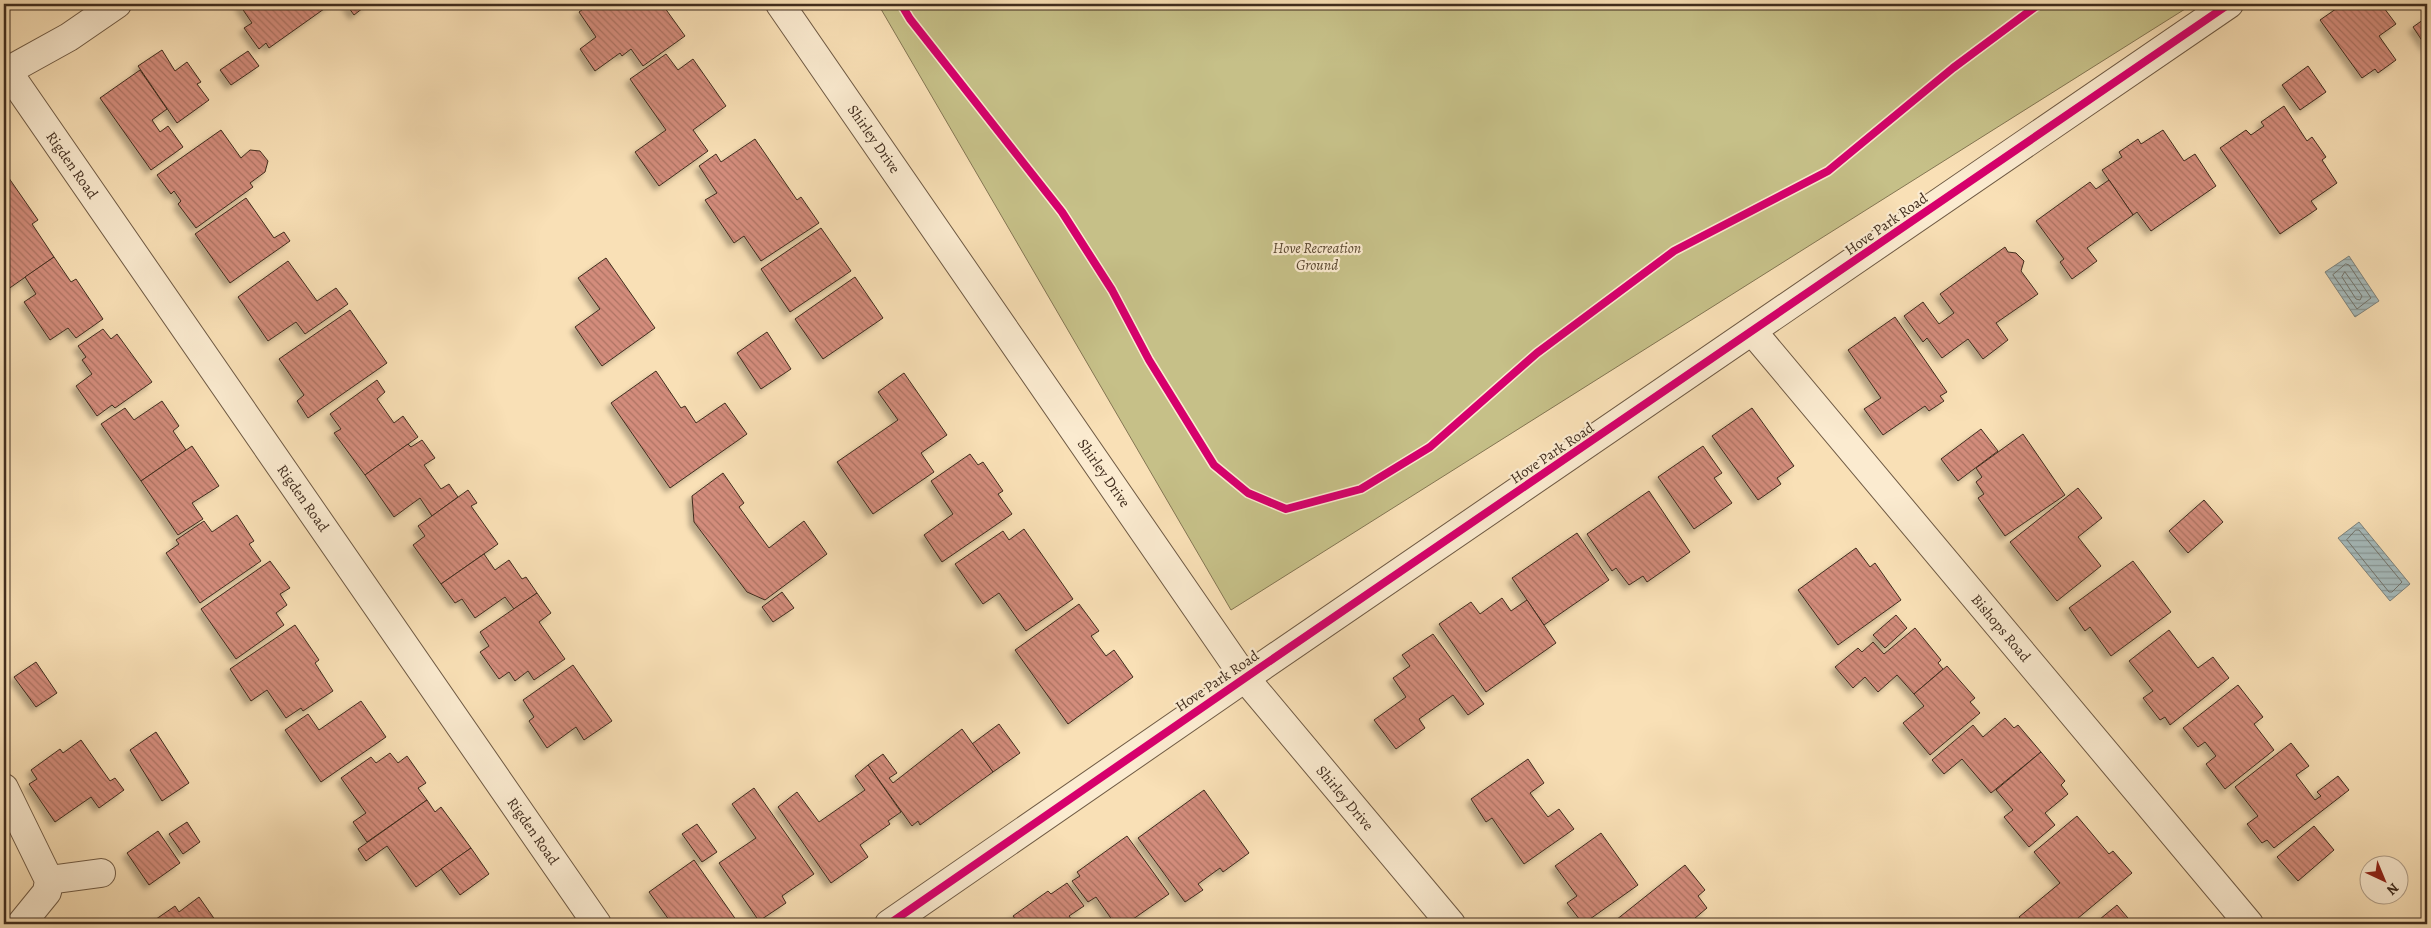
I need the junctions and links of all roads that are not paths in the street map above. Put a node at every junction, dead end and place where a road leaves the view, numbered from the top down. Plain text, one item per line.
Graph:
1 (117, 4) edge
2 (780, 4) edge
3 (2229, 4) edge
4 (6, 73) edge
5 (1753, 332) junction
6 (1245, 678) junction
7 (4, 788) edge
8 (101, 873) dead end
9 (49, 880) junction
10 (21, 924) edge
11 (597, 924) edge
12 (890, 924) edge
13 (1451, 924) edge
14 (2249, 924) edge

1 - 4 street
2 - 6 street, Shirley Drive
3 - 5 street, Hove Park Road
4 - 11 street, Rigden Road
5 - 6 street, Hove Park Road
5 - 14 street, Bishops Road
6 - 12 street, Hove Park Road
6 - 13 street, Shirley Drive
7 - 9 street
8 - 9 street
9 - 10 street

